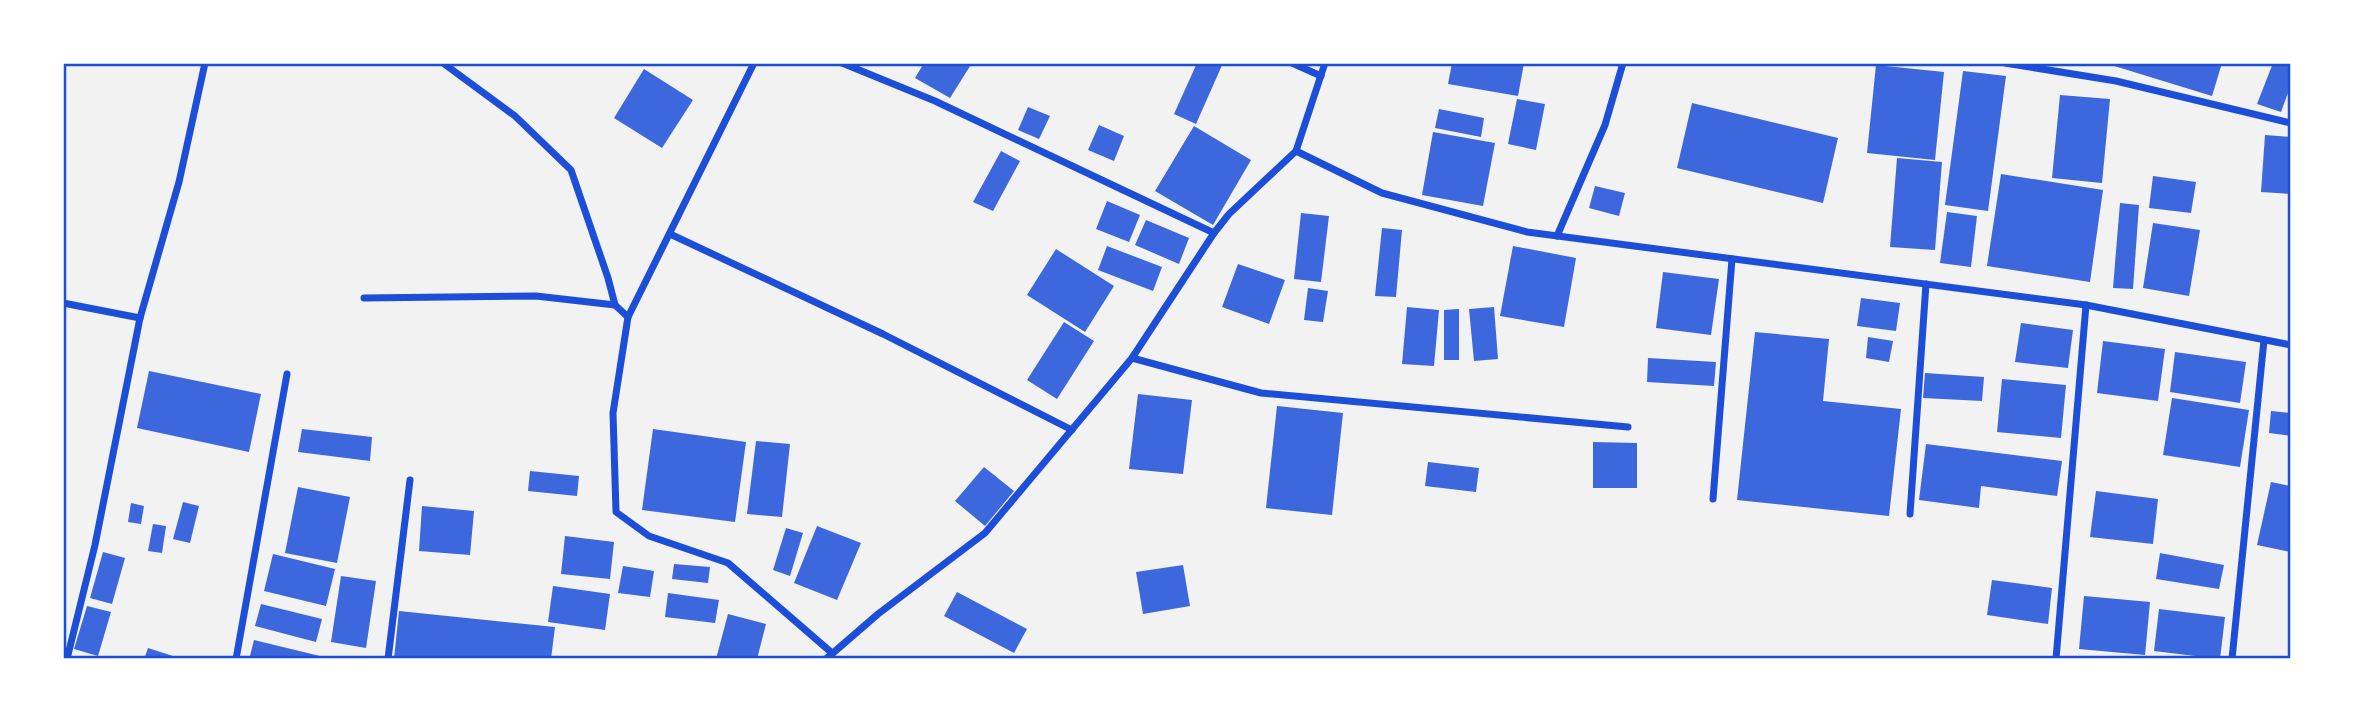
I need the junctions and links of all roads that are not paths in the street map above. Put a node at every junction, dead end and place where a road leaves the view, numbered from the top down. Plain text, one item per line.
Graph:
1 (205, 63) edge
2 (443, 63) edge
3 (754, 63) edge
4 (842, 63) edge
5 (1292, 63) edge
6 (1325, 63) edge
7 (1623, 63) edge
8 (2005, 63) edge
9 (1321, 76) junction
10 (2291, 123) edge
11 (1297, 151) junction
12 (1214, 233) junction
13 (670, 234) junction
14 (1558, 236) junction
15 (1732, 259) junction
16 (1926, 284) junction
17 (364, 299) dead end
18 (63, 303) edge
19 (615, 305) junction
20 (2086, 305) junction
21 (628, 317) junction
22 (140, 318) junction
23 (2264, 340) junction
24 (2291, 345) edge
25 (1132, 358) junction
26 (287, 374) dead end
27 (1628, 427) dead end
28 (1072, 429) junction
29 (410, 480) dead end
30 (1713, 499) dead end
31 (1910, 514) dead end
32 (829, 656) edge
33 (67, 659) edge
34 (236, 659) edge
35 (388, 659) edge
36 (2056, 659) edge
37 (2232, 659) edge

1 - 22 street
2 - 19 street
3 - 13 street
4 - 12 street
5 - 9 street
6 - 9 street
7 - 14 street
8 - 10 street
9 - 11 street
11 - 12 street
11 - 14 street
12 - 25 street
13 - 21 street
13 - 28 street
14 - 15 street
15 - 16 street
15 - 30 street
16 - 20 street
16 - 31 street
17 - 19 street
18 - 22 street
19 - 21 street
20 - 23 street
20 - 36 street
21 - 32 street
22 - 33 street
23 - 24 street
23 - 37 street
25 - 27 street
25 - 28 street
26 - 34 street
28 - 32 street
29 - 35 street

